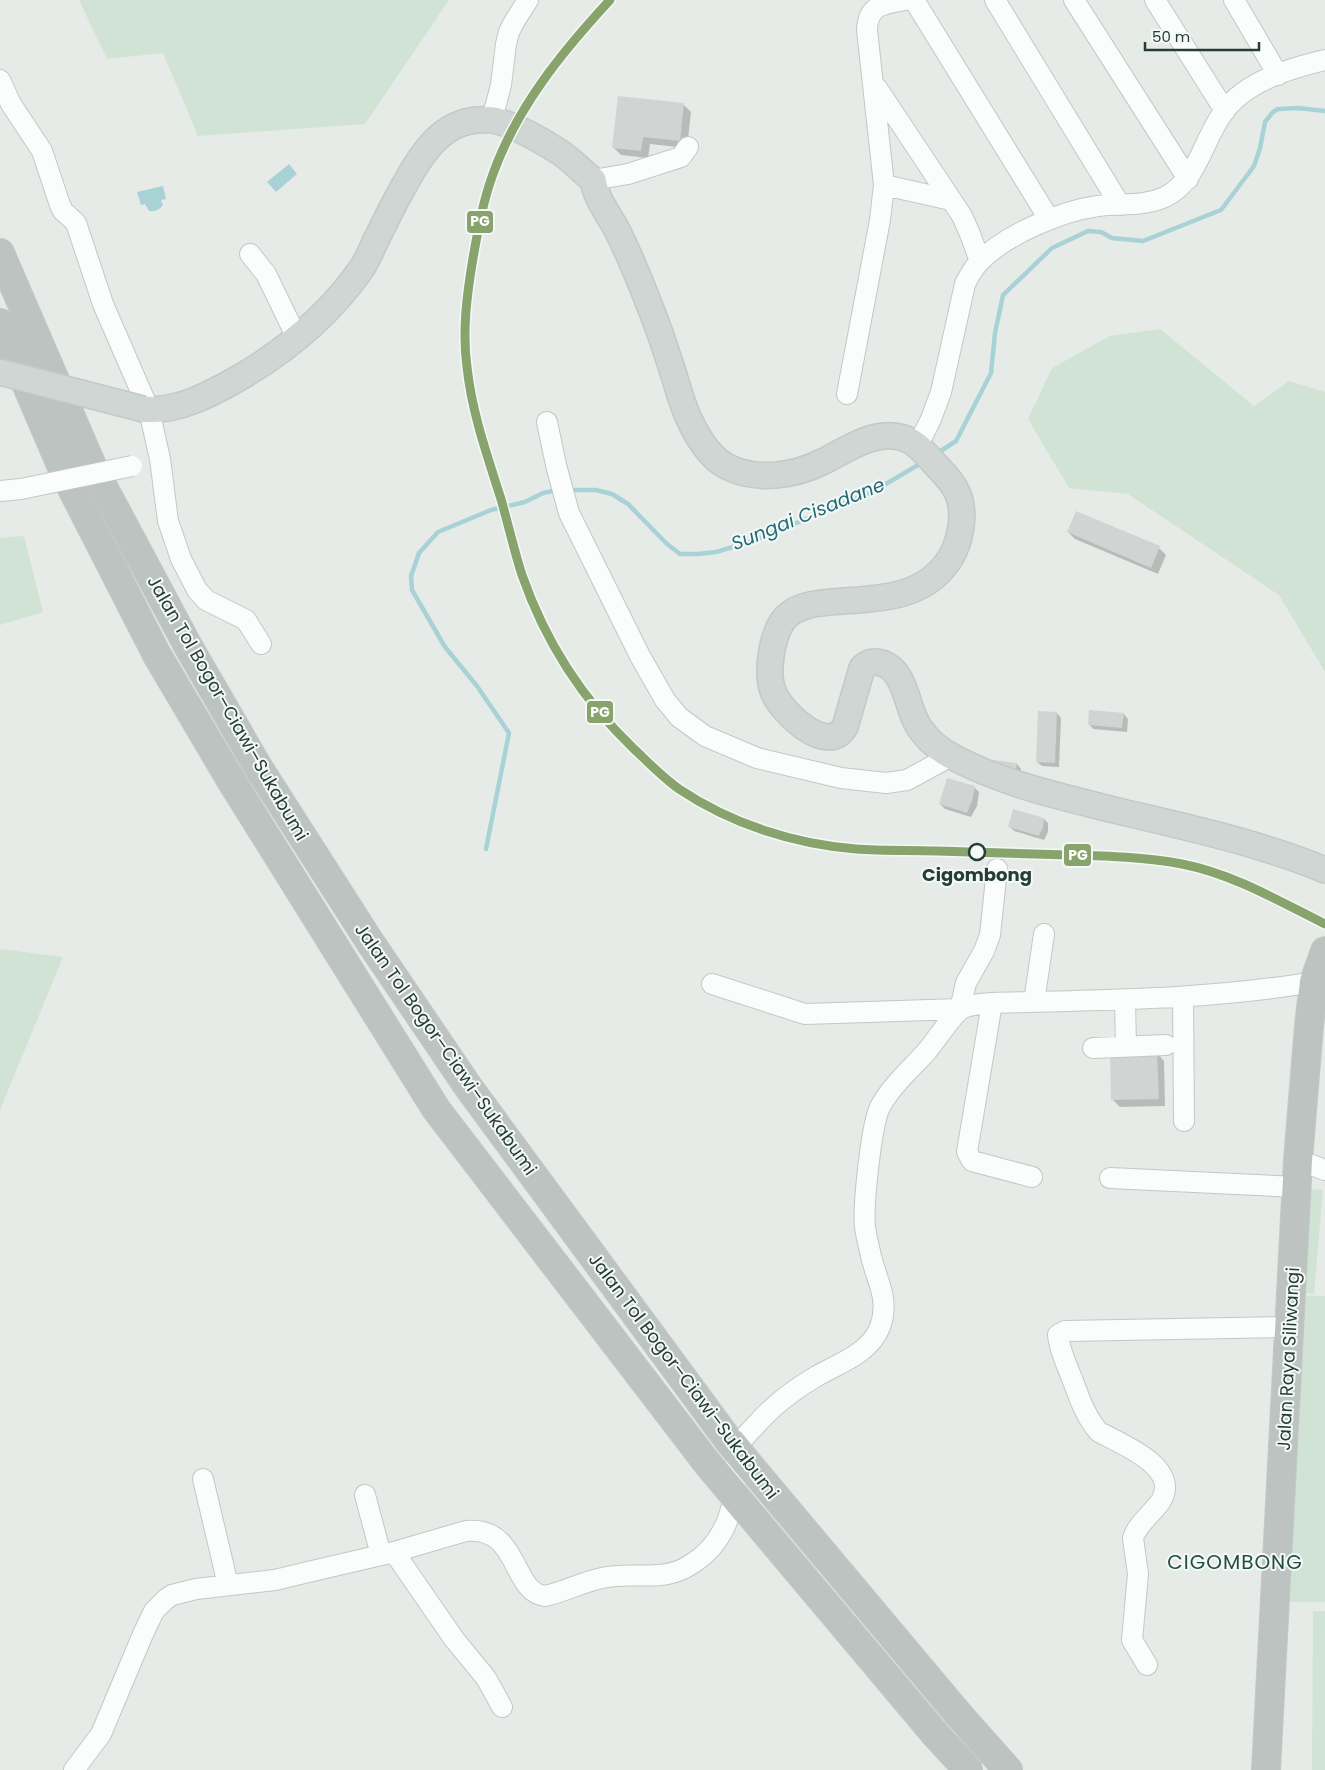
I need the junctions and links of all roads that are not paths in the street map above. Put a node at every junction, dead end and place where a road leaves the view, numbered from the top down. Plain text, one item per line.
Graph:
1 (528, 0) edge
2 (905, 0) edge
3 (914, 0) edge
4 (995, 0) edge
5 (1074, 0) edge
6 (1155, 0) edge
7 (1234, 0) edge
8 (1325, 60) edge
9 (1278, 75) junction
10 (0, 80) edge
11 (873, 83) junction
12 (1225, 110) junction
13 (492, 119) junction
14 (688, 147) dead end
15 (1188, 178) junction
16 (593, 180) junction
17 (884, 185) junction
18 (951, 200) junction
19 (1120, 205) junction
20 (1049, 219) junction
21 (0, 253) edge
22 (250, 254) dead end
23 (980, 261) junction
24 (0, 323) edge
25 (297, 338) junction
26 (0, 372) edge
27 (847, 394) dead end
28 (146, 410) junction
29 (547, 422) dead end
30 (922, 450) junction
31 (160, 459) junction
32 (0, 491) edge
33 (261, 644) dead end
34 (951, 756) junction
35 (997, 869) dead end
36 (1325, 870) edge
37 (1044, 934) dead end
38 (1325, 951) edge
39 (1314, 982) junction
40 (712, 984) dead end
41 (1183, 997) junction
42 (1125, 1000) junction
43 (1034, 1002) junction
44 (992, 1003) junction
45 (960, 1009) junction
46 (1166, 1045) dead end
47 (1126, 1046) junction
48 (1093, 1048) dead end
49 (1184, 1121) dead end
50 (1298, 1160) junction
51 (1325, 1170) edge
52 (1032, 1177) dead end
53 (1110, 1178) dead end
54 (1297, 1188) junction
55 (1290, 1327) junction
56 (203, 1479) dead end
57 (365, 1495) dead end
58 (387, 1553) junction
59 (228, 1585) junction
60 (1147, 1665) dead end
61 (502, 1707) dead end
62 (74, 1770) edge
63 (968, 1770) edge
64 (1008, 1770) edge
65 (1266, 1770) edge

1 - 13 street
2 - 11 street
3 - 20 street
4 - 19 street
5 - 15 street
6 - 12 street
7 - 9 street
8 - 9 street
9 - 12 street
10 - 28 street
11 - 17 street
11 - 18 street
12 - 15 street
13 - 16 main road
13 - 25 main road
14 - 16 street
15 - 19 street
16 - 30 main road
17 - 18 street
17 - 27 street
18 - 23 street
19 - 20 street
20 - 23 street
21 - 64 highway, Jalan Tol Bogor–Ciawi–Sukabumi, bridge
22 - 25 street
23 - 30 street
24 - 63 highway, Jalan Tol Bogor–Ciawi–Sukabumi, bridge
25 - 28 main road
26 - 28 main road, bridge
28 - 31 street
29 - 34 street
30 - 34 main road
31 - 32 street, bridge
31 - 33 street
34 - 36 main road
35 - 45 street
37 - 43 street
38 - 39 highway, Jalan Raya Siliwangi
39 - 41 street
39 - 50 highway, Jalan Raya Siliwangi
40 - 45 street
41 - 42 street
41 - 49 street
42 - 43 street
42 - 47 street
43 - 44 street
44 - 45 street
44 - 52 street
45 - 58 street
46 - 47 street
47 - 48 street
50 - 51 street
50 - 54 highway, Jalan Raya Siliwangi
53 - 54 street
54 - 55 highway, Jalan Raya Siliwangi
55 - 60 street
55 - 65 highway, Jalan Raya Siliwangi
56 - 59 street
57 - 58 street
58 - 59 street
58 - 61 street
59 - 62 street

